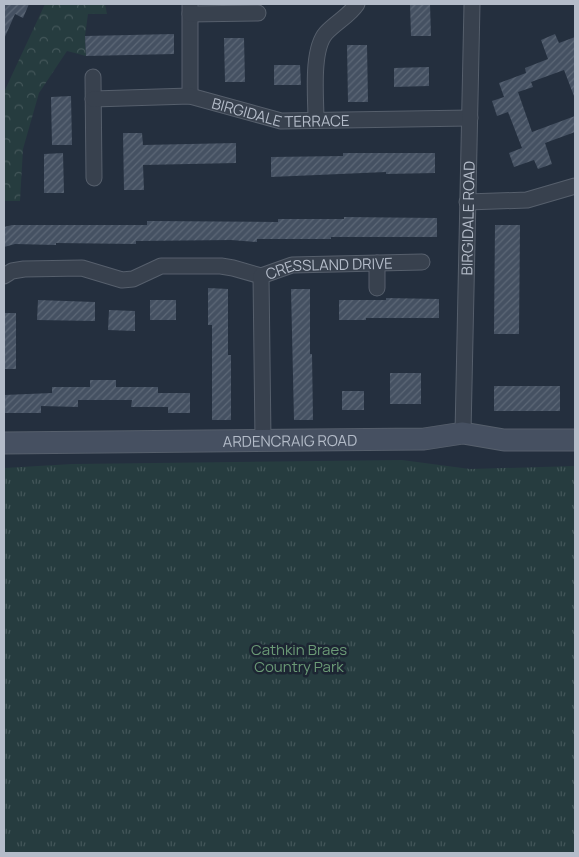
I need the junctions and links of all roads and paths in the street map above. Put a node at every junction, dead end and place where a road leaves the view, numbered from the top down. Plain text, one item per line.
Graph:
1 (357, 4) edge
2 (472, 4) edge
3 (190, 9) edge
4 (258, 13) dead end
5 (93, 77) dead end
6 (190, 96) junction
7 (93, 99) junction
8 (470, 118) junction
9 (316, 120) junction
10 (94, 178) dead end
11 (575, 186) edge
12 (466, 202) junction
13 (422, 262) dead end
14 (377, 263) junction
15 (4, 276) edge
16 (261, 276) junction
17 (377, 288) dead end
18 (463, 433) junction
19 (263, 440) junction
20 (575, 440) edge
21 (4, 443) edge

1 - 9 street
2 - 8 street, BIRGIDALE ROAD
3 - 4 street
3 - 6 street
5 - 7 street
6 - 7 street, BIRGIDALE TERRACE
6 - 9 street, BIRGIDALE TERRACE
7 - 10 street
8 - 9 street, BIRGIDALE TERRACE
8 - 12 street, BIRGIDALE ROAD
11 - 12 street
12 - 18 street, BIRGIDALE ROAD
13 - 14 street, CRESSLAND DRIVE
14 - 16 street, CRESSLAND DRIVE
14 - 17 street
15 - 16 street, CRESSLAND DRIVE
16 - 19 street
18 - 19 street, ARDENCRAIG ROAD
18 - 20 street, ARDENCRAIG ROAD
19 - 21 street, ARDENCRAIG ROAD

